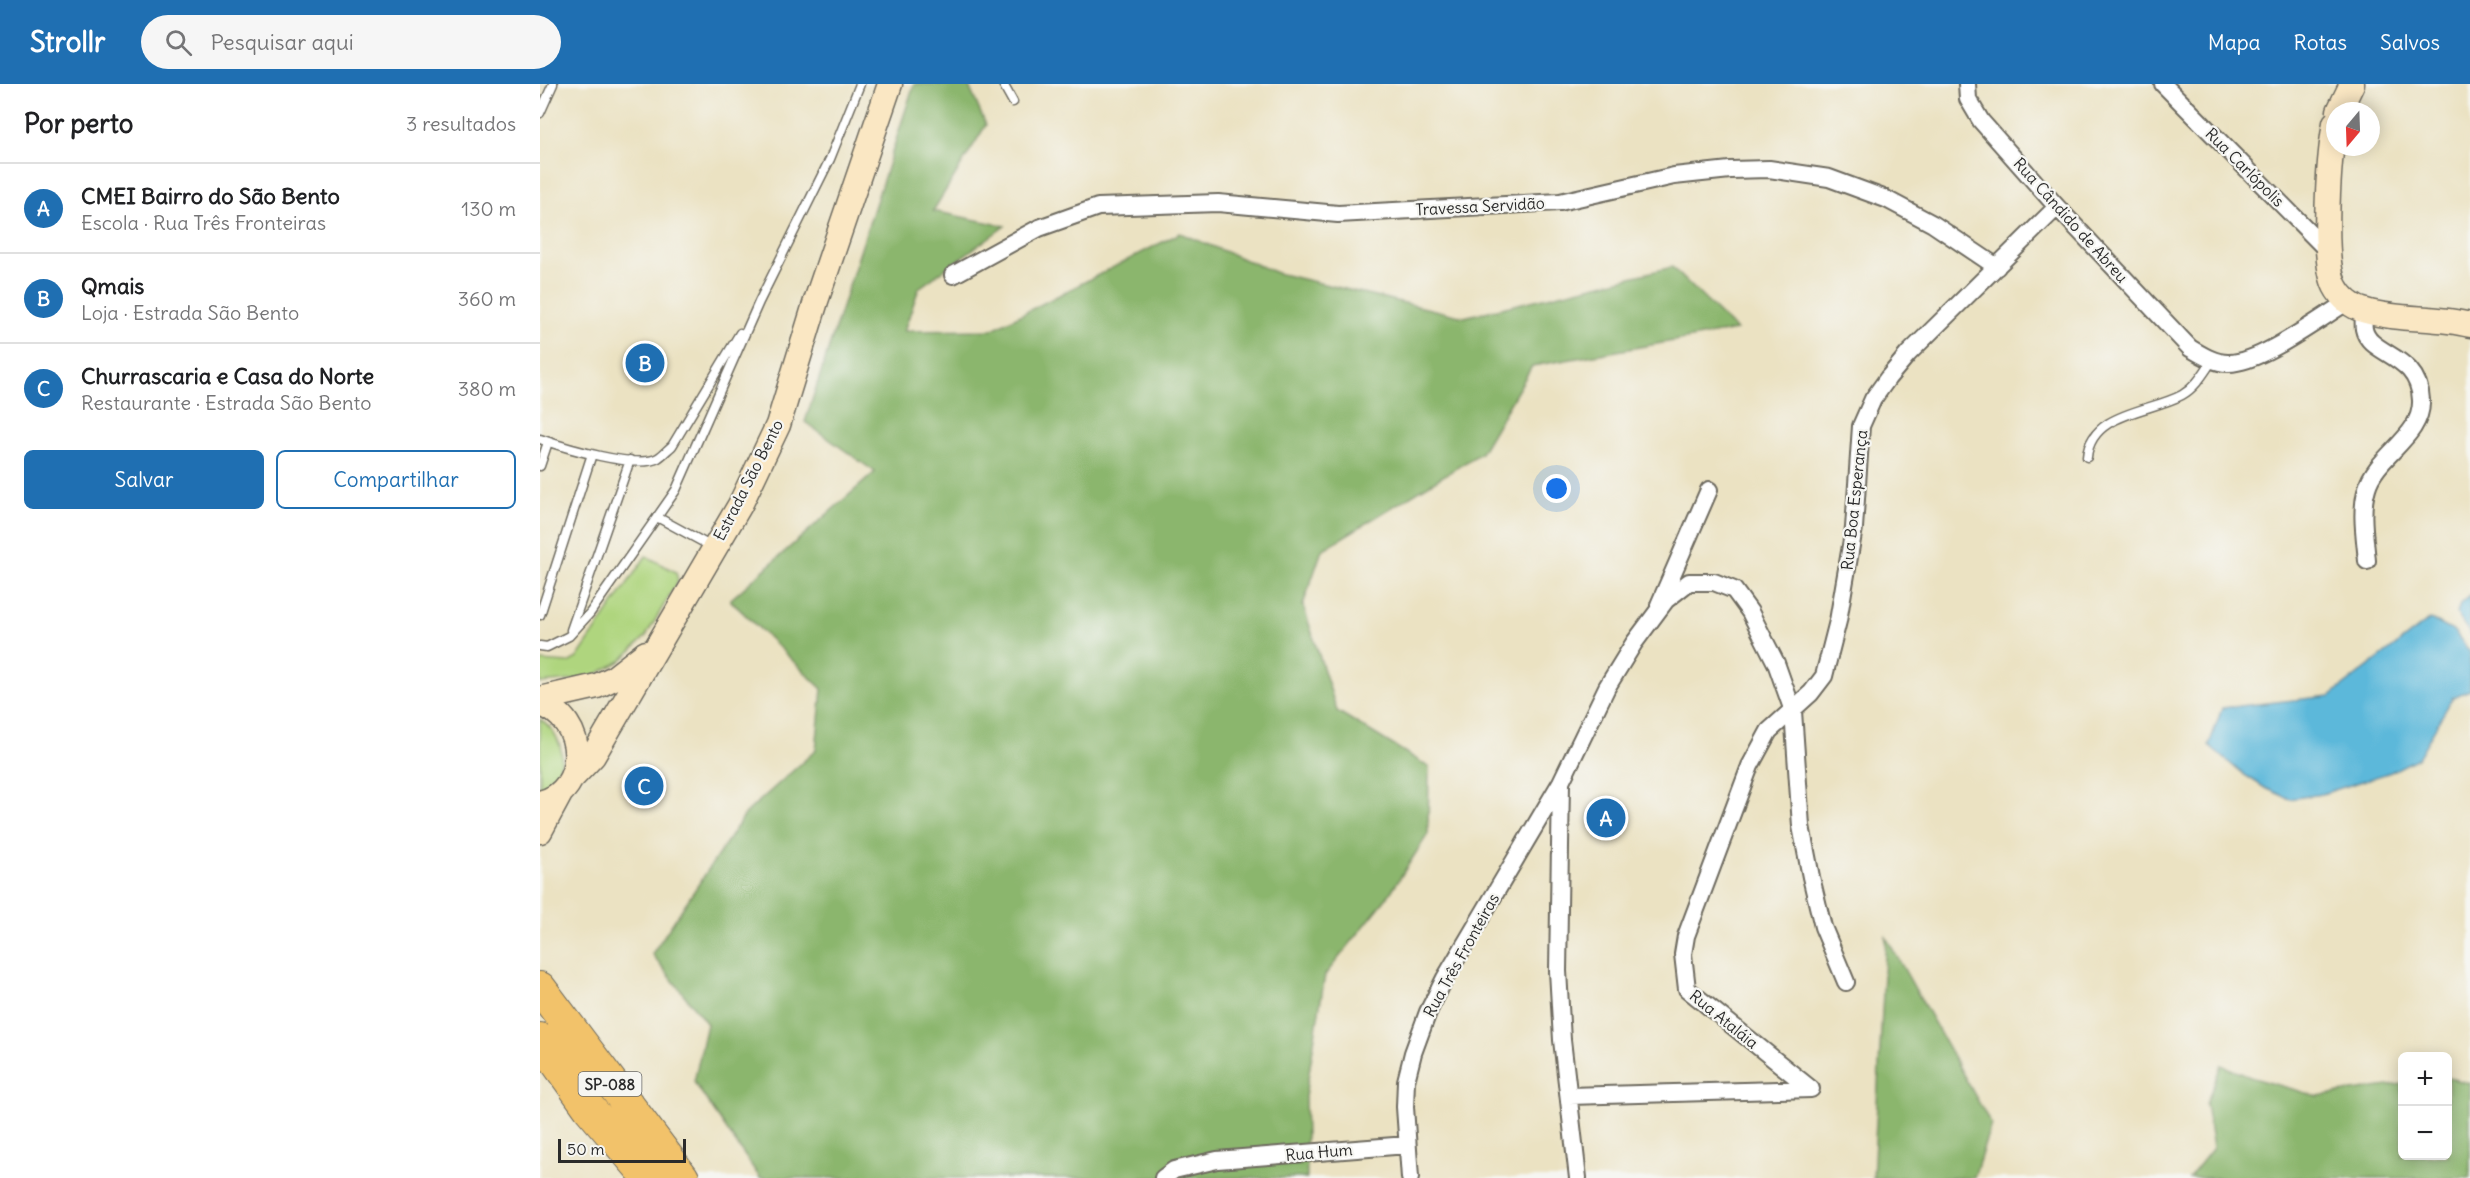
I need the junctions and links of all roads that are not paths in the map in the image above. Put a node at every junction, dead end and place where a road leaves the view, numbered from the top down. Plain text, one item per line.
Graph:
1 (553, 84) edge
2 (860, 84) edge
3 (890, 84) edge
4 (1002, 84) edge
5 (1967, 84) edge
6 (2163, 84) edge
7 (2352, 84) edge
8 (1013, 102) dead end
9 (2343, 102) edge
10 (540, 113) edge
11 (2330, 156) edge
12 (2057, 207) junction
13 (2327, 249) junction
14 (1997, 267) junction
15 (953, 274) dead end
16 (759, 302) junction
17 (2355, 306) junction
18 (2470, 325) edge
19 (2212, 361) junction
20 (544, 441) edge
21 (592, 454) junction
22 (2087, 457) dead end
23 (630, 460) junction
24 (540, 466) edge
25 (1709, 490) dead end
26 (657, 518) junction
27 (714, 548) junction
28 (2367, 561) dead end
29 (540, 615) edge
30 (1654, 617) junction
31 (569, 636) junction
32 (657, 643) junction
33 (540, 646) edge
34 (540, 699) edge
35 (540, 704) edge
36 (1792, 711) junction
37 (1561, 782) junction
38 (557, 792) edge
39 (540, 831) edge
40 (540, 973) edge
41 (1846, 982) dead end
42 (540, 988) edge
43 (569, 1026) junction
44 (541, 1042) edge
45 (1569, 1096) junction
46 (1407, 1145) junction
47 (649, 1178) edge
48 (683, 1178) edge
49 (1163, 1178) edge
50 (1410, 1178) edge
51 (1578, 1178) edge

1 - 10 lane
2 - 16 lane
3 - 27 street, Estrada São Bento
4 - 8 lane
5 - 12 street, Rua Cândido de Abreu
6 - 13 street, Rua Carlópolis
7 - 9 street
11 - 13 street
12 - 14 street, Rua Boa Esperança
12 - 19 street, Rua Cândido de Abreu
13 - 17 street
14 - 15 street, Travessa Servidão
14 - 36 street, Rua Boa Esperança
16 - 23 lane
16 - 26 lane
17 - 18 street
17 - 19 street
17 - 28 street
19 - 22 lane
20 - 21 lane
20 - 24 lane
21 - 23 lane
21 - 29 lane
23 - 31 lane
25 - 30 street
26 - 27 lane
26 - 31 lane
27 - 32 street, Estrada São Bento
30 - 36 street, Rua Três Fronteiras
30 - 37 street, Rua Três Fronteiras
31 - 33 lane
32 - 34 street
32 - 38 street, Estrada São Bento
35 - 38 street
36 - 41 street
36 - 45 street, Rua Ataláia
37 - 45 street, Rua Três Fronteiras
37 - 46 street, Rua Três Fronteiras
38 - 39 street
40 - 43 street
42 - 43 highway, SP-088
43 - 48 highway, SP-088
44 - 47 highway, SP-088
45 - 51 street, Rua Três Fronteiras
46 - 49 street, Rua Hum
46 - 50 street, Rua Três Fronteiras

